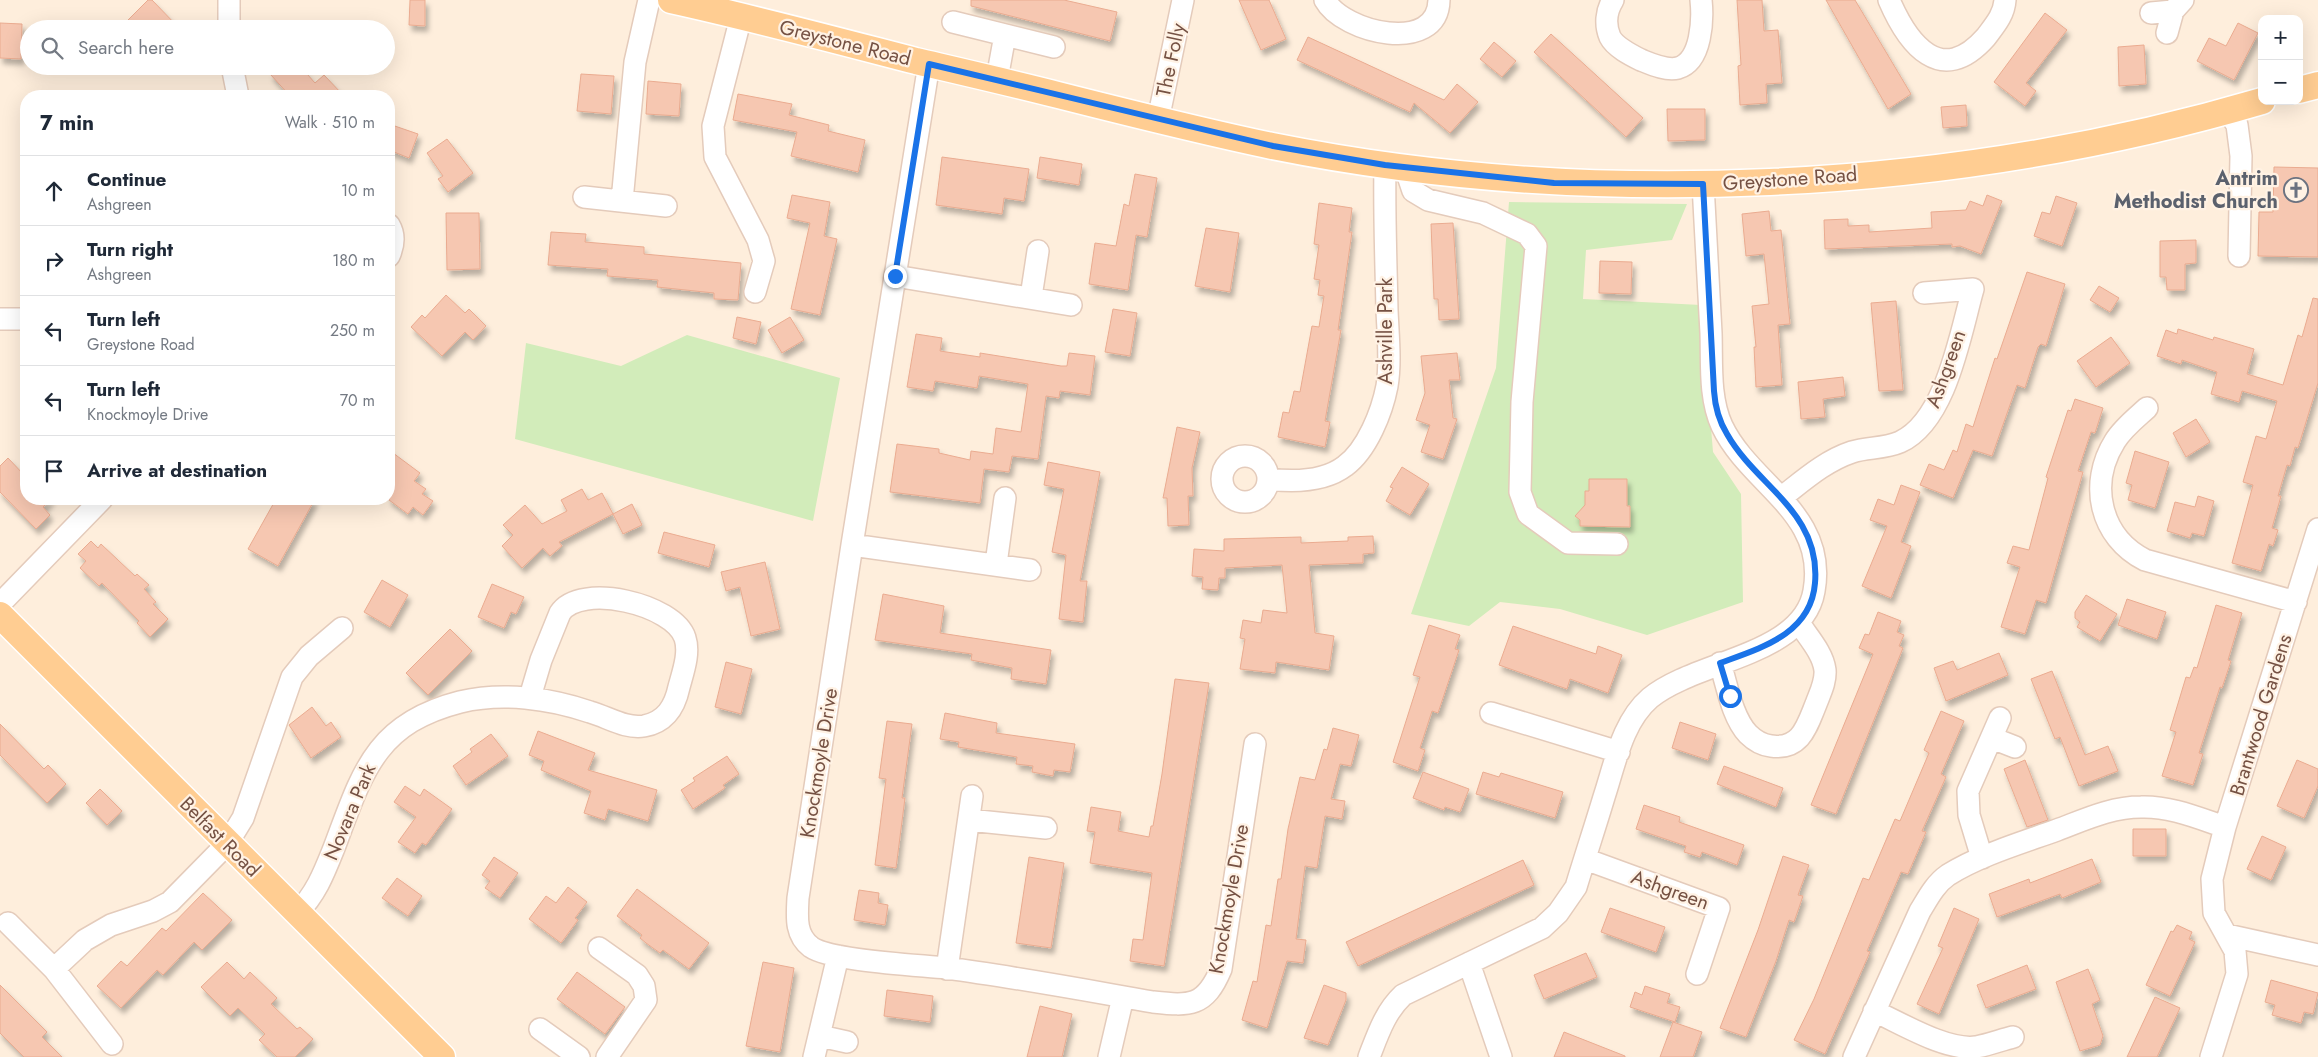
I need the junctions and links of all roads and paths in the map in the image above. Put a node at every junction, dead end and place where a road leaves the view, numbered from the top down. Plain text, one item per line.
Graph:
1 (229, 0) edge
2 (649, 0) edge
3 (672, 0) edge
4 (1183, 0) edge
5 (1324, 0) edge
6 (1439, 0) edge
7 (1613, 0) edge
8 (1701, 0) edge
9 (1889, 0) edge
10 (2005, 0) edge
11 (2178, 6) edge
12 (2151, 13) dead end
13 (742, 17) junction
14 (230, 20) edge
15 (953, 22) dead end
16 (2167, 33) dead end
17 (1005, 35) junction
18 (1054, 46) dead end
19 (929, 64) junction
20 (234, 75) edge
21 (997, 79) junction
22 (2318, 85) edge
23 (2303, 89) edge
24 (237, 90) edge
25 (2258, 102) edge
26 (2228, 111) junction
27 (1158, 120) junction
28 (1395, 166) junction
29 (1703, 184) junction
30 (584, 197) dead end
31 (622, 201) junction
32 (666, 206) dead end
33 (1038, 251) dead end
34 (2239, 256) dead end
35 (895, 276) junction
36 (754, 292) dead end
37 (1924, 293) dead end
38 (1031, 297) junction
39 (1072, 305) dead end
40 (0, 319) edge
41 (20, 319) edge
42 (2147, 408) dead end
43 (1268, 479) dead end
44 (1005, 498) dead end
45 (1782, 498) junction
46 (96, 505) edge
47 (2318, 529) edge
48 (1617, 544) dead end
49 (852, 545) junction
50 (996, 564) junction
51 (1030, 570) dead end
52 (2296, 602) junction
53 (0, 604) edge
54 (0, 616) edge
55 (1800, 623) junction
56 (342, 628) dead end
57 (1720, 663) junction
58 (530, 697) junction
59 (1491, 713) dead end
60 (2000, 718) dead end
61 (1992, 738) junction
62 (1255, 744) dead end
63 (2015, 747) dead end
64 (1619, 752) junction
65 (972, 796) dead end
66 (969, 820) junction
67 (2225, 827) junction
68 (1046, 828) dead end
69 (226, 844) junction
70 (1982, 858) junction
71 (1585, 859) junction
72 (297, 913) junction
73 (8, 923) dead end
74 (2227, 934) junction
75 (599, 948) dead end
76 (2318, 955) edge
77 (838, 956) junction
78 (1469, 963) junction
79 (948, 968) junction
80 (54, 969) junction
81 (1697, 974) dead end
82 (1123, 997) junction
83 (1874, 1010) junction
84 (540, 1029) dead end
85 (820, 1036) junction
86 (2013, 1037) dead end
87 (847, 1042) dead end
88 (112, 1044) dead end
89 (442, 1057) edge
90 (579, 1057) edge
91 (608, 1057) edge
92 (814, 1057) edge
93 (1109, 1057) edge
94 (1369, 1057) edge
95 (1501, 1057) edge
96 (1854, 1057) edge
97 (2211, 1057) edge

1 - 14 street
2 - 31 street
3 - 13 main road, Greystone Road
4 - 27 street, The Folly
5 - 6 street
7 - 8 street
9 - 10 street
11 - 12 street
11 - 16 street
13 - 19 main road, Greystone Road
13 - 36 street
15 - 17 street
17 - 18 street
17 - 21 street
19 - 21 main road, Greystone Road
19 - 35 street, Knockmoyle Drive
20 - 24 street
21 - 27 main road, Greystone Road
22 - 23 main road
25 - 26 main road, Greystone Road
26 - 29 main road, Greystone Road
26 - 34 street
27 - 28 main road, Greystone Road
28 - 29 main road, Greystone Road
28 - 43 street, Ashville Park
28 - 48 street
29 - 45 street
30 - 31 street
31 - 32 street
33 - 38 street
35 - 38 street
35 - 49 street, Knockmoyle Drive
37 - 45 street, Ashgreen
38 - 39 street
40 - 41 street
42 - 52 street
44 - 50 street
45 - 55 street
46 - 53 street
47 - 52 street, Brantwood Gardens
49 - 50 street
49 - 77 street, Knockmoyle Drive
50 - 51 street
52 - 67 street, Brantwood Gardens
54 - 69 main road, Belfast Road
55 - 57 street
55 - 57 street
56 - 69 street
57 - 64 street
58 - 58 street, Novara Park
58 - 72 street, Novara Park
59 - 64 street
60 - 61 street
61 - 63 street
61 - 70 street
62 - 82 street, Knockmoyle Drive
64 - 71 street
65 - 66 street
66 - 68 street
66 - 79 street
67 - 70 street
67 - 74 street, Brantwood Gardens
69 - 72 main road, Belfast Road
69 - 80 street
70 - 83 street
71 - 78 street
71 - 81 street, Ashgreen
72 - 89 main road, Belfast Road
73 - 80 street
74 - 76 street
74 - 97 street, Brantwood Gardens
75 - 91 street
77 - 79 street, Knockmoyle Drive
77 - 85 street
78 - 94 street
78 - 95 street
79 - 82 street, Knockmoyle Drive
80 - 88 street
82 - 93 street
83 - 86 street
83 - 96 street
84 - 90 street
85 - 87 street
85 - 92 street

